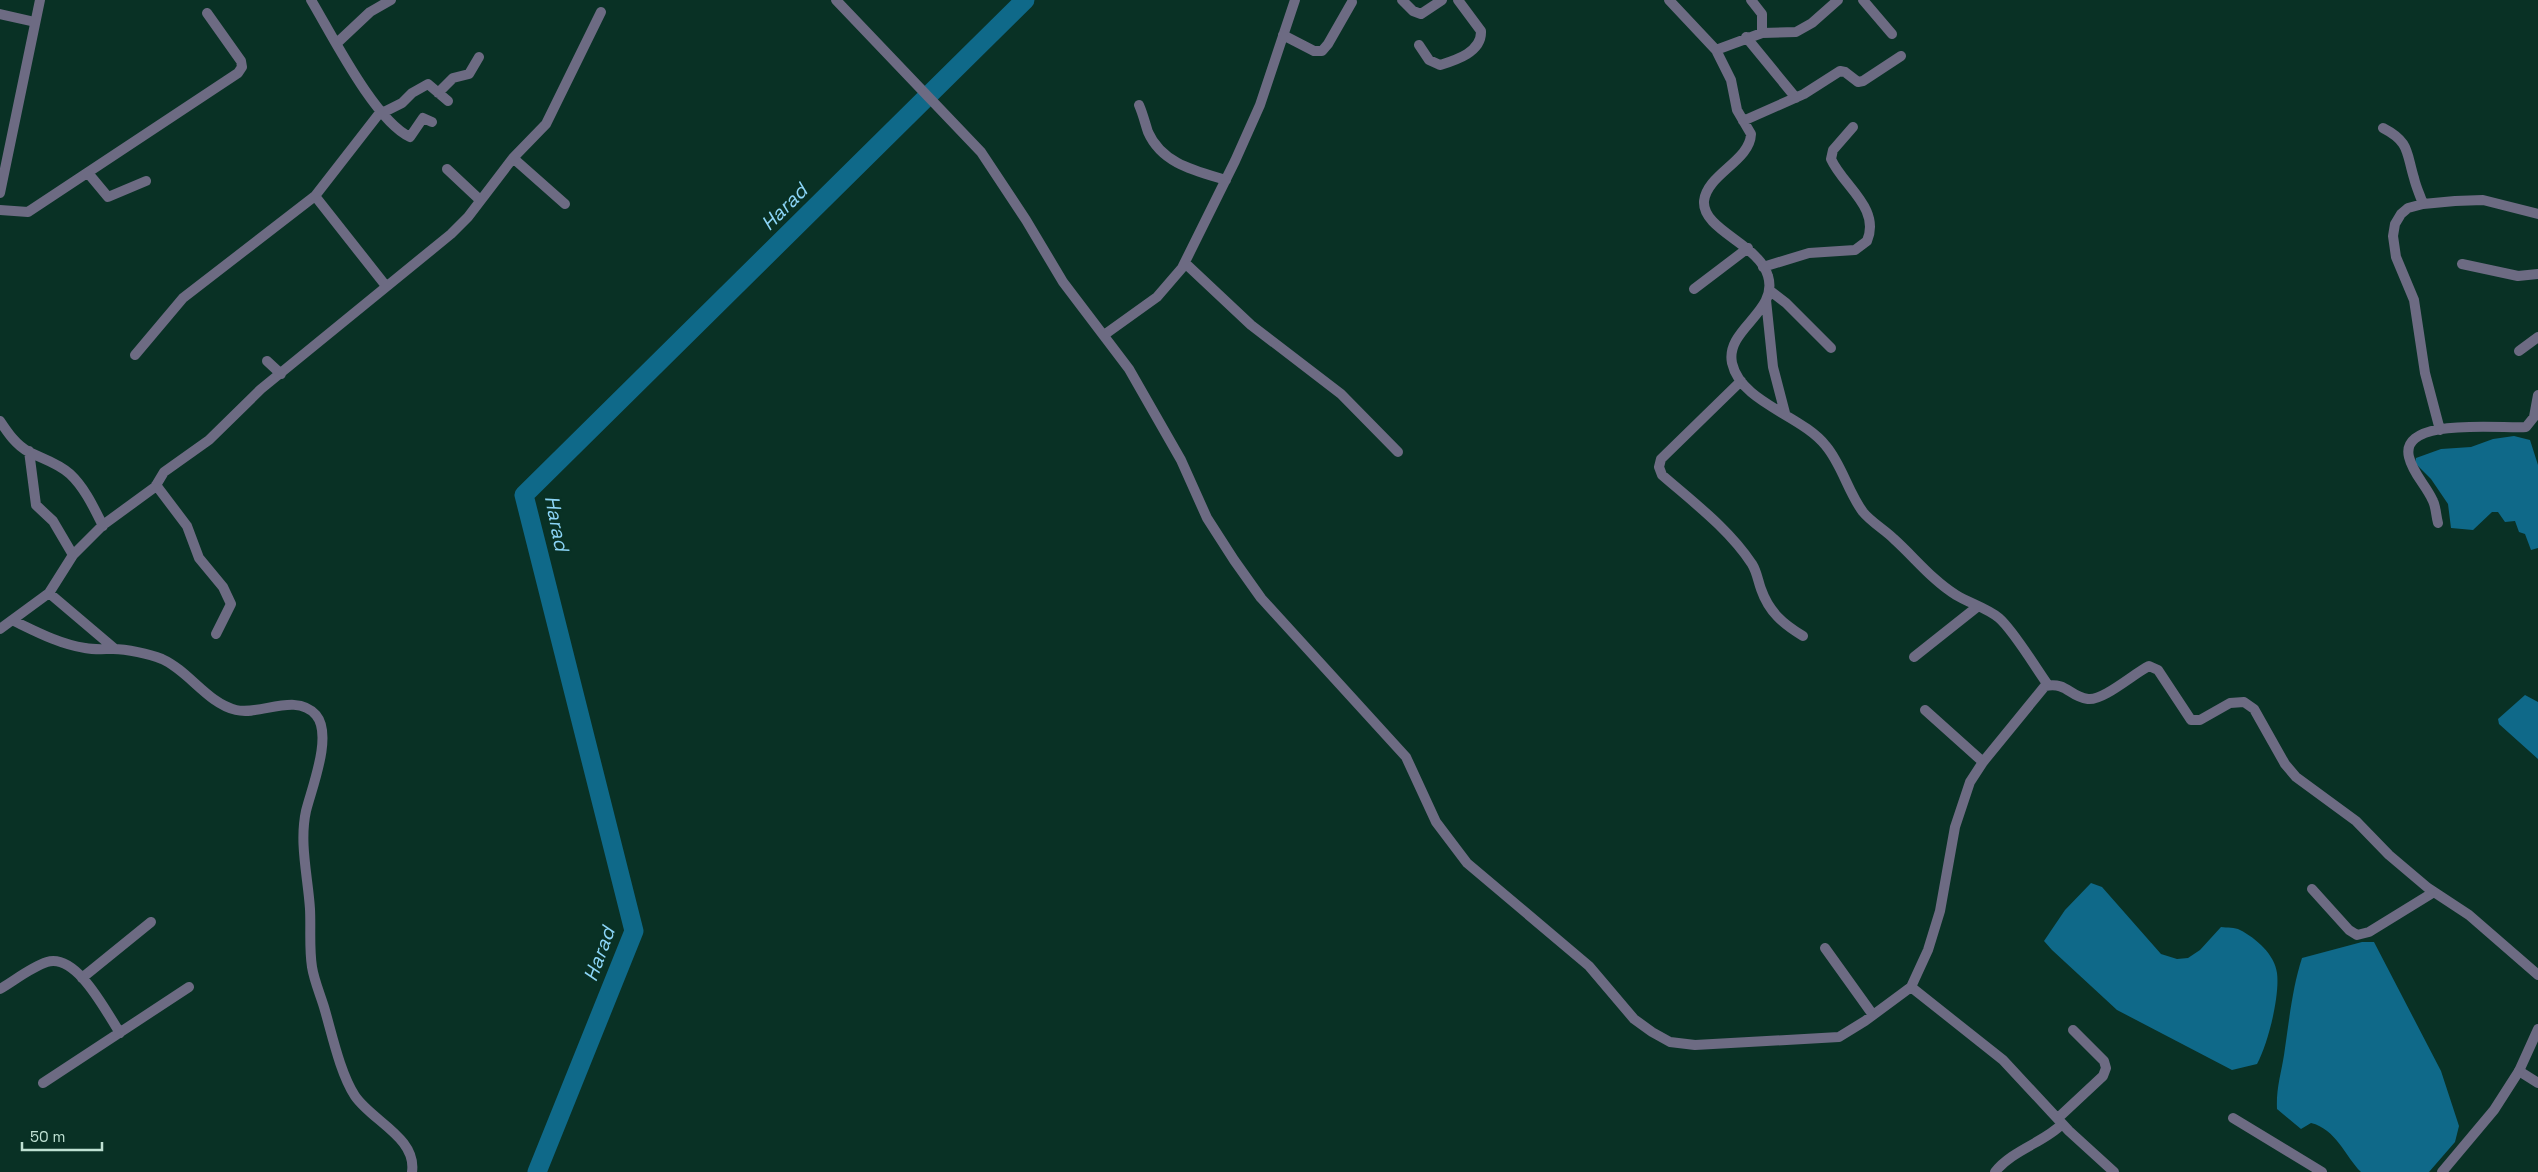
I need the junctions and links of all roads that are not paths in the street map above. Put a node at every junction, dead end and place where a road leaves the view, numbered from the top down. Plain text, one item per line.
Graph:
1 (41, 0) edge
2 (311, 0) edge
3 (391, 0) edge
4 (836, 0) edge
5 (1295, 0) edge
6 (1402, 0) edge
7 (1442, 0) edge
8 (1458, 0) edge
9 (1668, 0) edge
10 (1751, 0) edge
11 (1838, 0) edge
12 (1863, 0) edge
13 (1352, 2) dead end
14 (601, 12) dead end
15 (208, 13) dead end
16 (0, 14) edge
17 (35, 22) junction
18 (1762, 33) junction
19 (1284, 34) junction
20 (1892, 34) dead end
21 (1746, 37) junction
22 (337, 43) junction
23 (1419, 46) dead end
24 (1716, 50) junction
25 (1901, 56) dead end
26 (479, 57) dead end
27 (438, 93) junction
28 (1796, 98) junction
29 (448, 101) dead end
30 (1140, 105) dead end
31 (380, 113) junction
32 (1743, 121) junction
33 (432, 122) dead end
34 (1853, 127) dead end
35 (2383, 128) dead end
36 (513, 158) junction
37 (447, 169) dead end
38 (88, 173) junction
39 (1226, 180) junction
40 (146, 181) dead end
41 (0, 193) edge
42 (315, 196) junction
43 (480, 200) junction
44 (565, 204) dead end
45 (2423, 204) junction
46 (0, 210) edge
47 (2538, 214) edge
48 (1748, 248) junction
49 (1185, 263) junction
50 (2462, 264) dead end
51 (1763, 267) junction
52 (2538, 274) edge
53 (386, 286) junction
54 (1694, 289) dead end
55 (1768, 295) junction
56 (1104, 335) junction
57 (2538, 337) edge
58 (1831, 348) dead end
59 (2520, 352) dead end
60 (135, 355) dead end
61 (267, 361) dead end
62 (281, 374) junction
63 (1741, 381) junction
64 (2538, 395) edge
65 (1785, 413) junction
66 (0, 421) edge
67 (2440, 430) junction
68 (28, 451) junction
69 (1398, 452) dead end
70 (156, 485) junction
71 (2438, 523) dead end
72 (103, 526) junction
73 (73, 554) junction
74 (49, 593) junction
75 (1977, 607) junction
76 (12, 620) junction
77 (0, 629) edge
78 (216, 634) dead end
79 (1803, 636) dead end
80 (114, 649) junction
81 (1914, 657) dead end
82 (2048, 685) junction
83 (1925, 710) dead end
84 (1983, 762) junction
85 (2312, 889) dead end
86 (2434, 892) junction
87 (151, 922) dead end
88 (1825, 948) dead end
89 (2538, 975) edge
90 (82, 978) junction
91 (189, 987) dead end
92 (1911, 988) junction
93 (0, 989) edge
94 (1873, 1015) junction
95 (2538, 1029) edge
96 (2073, 1030) dead end
97 (120, 1033) junction
98 (2519, 1071) junction
99 (43, 1083) dead end
100 (2538, 1083) edge
101 (2233, 1118) dead end
102 (2060, 1121) junction
103 (412, 1172) edge
104 (1995, 1172) edge
105 (2114, 1172) edge
106 (2322, 1172) edge
107 (2442, 1172) edge

1 - 17 street
2 - 22 street
3 - 22 street
4 - 56 street
5 - 19 street
6 - 7 street
8 - 23 street
9 - 24 street
10 - 18 street
11 - 18 street
12 - 20 street
13 - 19 street
14 - 36 street
15 - 38 street
16 - 17 street
17 - 41 street
18 - 21 street
19 - 39 street
21 - 24 street
21 - 28 street
22 - 31 street
24 - 32 street
25 - 28 street
26 - 27 street
27 - 29 street
27 - 31 street
28 - 32 street
30 - 39 street
31 - 33 street
31 - 42 street
32 - 48 street
34 - 51 street
35 - 45 street
36 - 43 street
36 - 44 street
37 - 43 street
38 - 40 street
38 - 46 street
39 - 49 street
42 - 53 street
42 - 60 street
43 - 53 street
45 - 47 street
45 - 67 street
48 - 51 street
48 - 54 street
49 - 56 street
49 - 69 street
50 - 52 street
51 - 55 street
53 - 62 street
55 - 58 street
55 - 63 street
55 - 65 street
56 - 94 street
57 - 59 street
61 - 62 street
62 - 70 street
63 - 65 street
63 - 79 street
64 - 67 street
65 - 75 street
66 - 68 street
67 - 71 street
68 - 72 street
68 - 73 street
70 - 72 street
70 - 78 street
72 - 73 street
73 - 74 street
74 - 76 street
74 - 80 street
75 - 81 street
75 - 82 street
76 - 77 street
76 - 80 street
80 - 103 street
82 - 84 street
82 - 86 street
83 - 84 street
84 - 92 street
85 - 86 street
86 - 89 street
87 - 90 street
88 - 94 street
90 - 93 street
90 - 97 street
91 - 97 street
92 - 94 street
92 - 102 street
95 - 98 street
96 - 102 street
97 - 99 street
98 - 100 street
98 - 107 street
101 - 106 street
102 - 104 street
102 - 105 street

